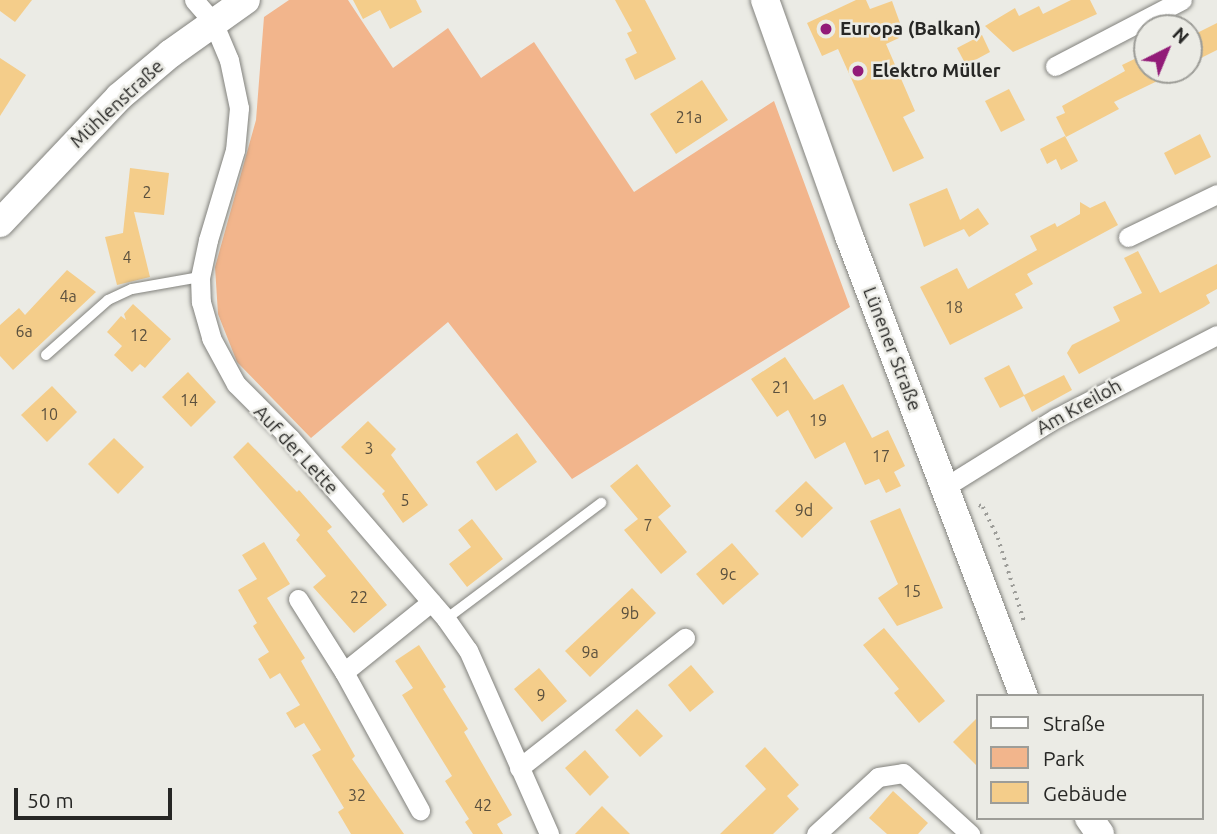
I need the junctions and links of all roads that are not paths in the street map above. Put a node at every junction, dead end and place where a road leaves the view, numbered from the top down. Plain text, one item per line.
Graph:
1 (194, 0) edge
2 (246, 0) edge
3 (765, 0) edge
4 (1182, 0) edge
5 (214, 22) junction
6 (1055, 66) dead end
7 (1217, 194) edge
8 (0, 223) edge
9 (1128, 237) dead end
10 (200, 277) junction
11 (1217, 335) edge
12 (46, 355) dead end
13 (945, 487) junction
14 (601, 503) dead end
15 (298, 599) dead end
16 (431, 602) junction
17 (446, 619) junction
18 (685, 638) dead end
19 (344, 672) junction
20 (1023, 694) edge
21 (519, 768) junction
22 (420, 810) dead end
23 (549, 834) edge
24 (816, 834) edge
25 (970, 834) edge

1 - 5 street
2 - 5 main road, Mühlenstraße
3 - 13 main road, Lünener Straße
4 - 6 street
5 - 8 main road, Mühlenstraße
5 - 10 street, Auf der Lette
7 - 9 street
10 - 12 lane
10 - 16 street, Auf der Lette
11 - 13 street, Am Kreiloh
13 - 20 main road, Lünener Straße
14 - 17 lane
15 - 19 street
16 - 17 street, Auf der Lette
16 - 19 street
17 - 21 street, Auf der Lette
18 - 21 street
19 - 22 street
21 - 23 street, Auf der Lette
24 - 25 street

